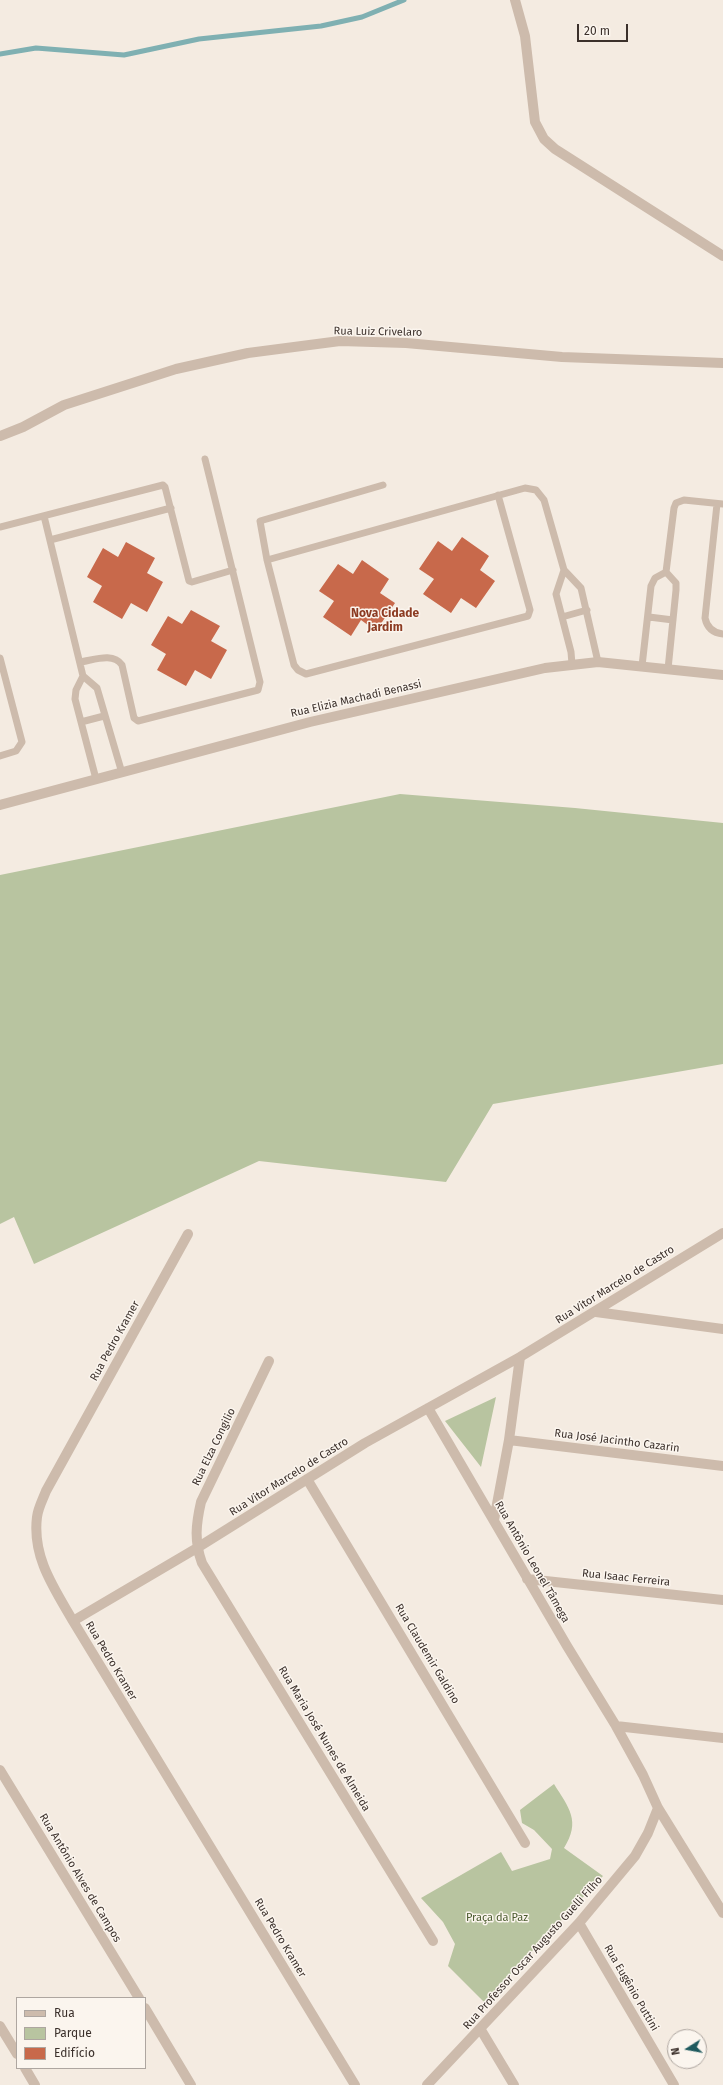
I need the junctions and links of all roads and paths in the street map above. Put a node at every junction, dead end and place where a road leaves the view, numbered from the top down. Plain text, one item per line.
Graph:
1 (515, 0) edge
2 (723, 256) edge
3 (723, 363) edge
4 (0, 436) edge
5 (205, 459) dead end
6 (383, 485) dead end
7 (498, 495) junction
8 (720, 504) edge
9 (171, 508) junction
10 (44, 516) junction
11 (0, 527) edge
12 (50, 540) junction
13 (267, 560) junction
14 (233, 570) junction
15 (564, 570) junction
16 (666, 572) junction
17 (587, 610) junction
18 (562, 617) junction
19 (649, 617) junction
20 (673, 620) junction
21 (723, 634) edge
22 (0, 658) edge
23 (80, 662) junction
24 (598, 662) junction
25 (572, 664) junction
26 (642, 666) junction
27 (668, 669) junction
28 (723, 675) edge
29 (83, 676) junction
30 (104, 716) junction
31 (81, 722) junction
32 (0, 756) edge
33 (122, 772) junction
34 (96, 779) junction
35 (0, 806) edge
36 (723, 1233) edge
37 (188, 1234) dead end
38 (596, 1312) junction
39 (723, 1329) edge
40 (520, 1357) junction
41 (269, 1361) dead end
42 (428, 1408) junction
43 (509, 1440) junction
44 (723, 1466) edge
45 (307, 1478) junction
46 (494, 1520) junction
47 (197, 1548) junction
48 (527, 1579) junction
49 (723, 1600) edge
50 (73, 1621) junction
51 (616, 1726) junction
52 (723, 1738) edge
53 (0, 1770) edge
54 (658, 1808) junction
55 (525, 1842) dead end
56 (723, 1913) edge
57 (579, 1923) junction
58 (433, 1941) dead end
59 (138, 1997) edge
60 (146, 2010) edge
61 (0, 2026) edge
62 (480, 2030) junction
63 (16, 2052) edge
64 (26, 2069) edge
65 (36, 2085) edge
66 (192, 2085) edge
67 (355, 2085) edge
68 (427, 2085) edge
69 (514, 2085) edge
70 (674, 2085) edge

1 - 2 street
3 - 4 street, Rua Luiz Crivelaro
5 - 14 lane
6 - 13 lane
7 - 13 lane
7 - 13 lane
7 - 15 lane
8 - 16 lane
8 - 21 lane
9 - 10 lane
9 - 12 lane
9 - 14 lane
10 - 11 lane
10 - 12 lane
12 - 23 lane
14 - 23 lane
15 - 17 lane
15 - 18 lane
16 - 19 lane
16 - 20 lane
17 - 18 lane
17 - 24 lane
18 - 25 lane
19 - 20 lane
19 - 26 lane
20 - 27 lane
22 - 32 lane
23 - 29 lane
24 - 25 street, Rua Elizia Machadi Benassi
24 - 26 street, Rua Elizia Machadi Benassi
25 - 33 street, Rua Elizia Machadi Benassi
26 - 27 street, Rua Elizia Machadi Benassi
27 - 28 street, Rua Elizia Machadi Benassi
29 - 30 lane
29 - 31 lane
30 - 31 lane
30 - 33 lane
31 - 34 lane
33 - 34 street, Rua Elizia Machadi Benassi
34 - 35 street, Rua Elizia Machadi Benassi
36 - 38 street, Rua Vitor Marcelo de Castro
37 - 50 street, Rua Pedro Kramer
38 - 39 street
38 - 40 street, Rua Vitor Marcelo de Castro
40 - 42 street, Rua Vitor Marcelo de Castro
40 - 43 street
41 - 47 street, Rua Elza Congilio
42 - 45 street, Rua Vitor Marcelo de Castro
42 - 46 street, Rua Antônio Leonel Tâmega
43 - 44 street, Rua José Jacintho Cazarin
43 - 46 street
45 - 47 street, Rua Vitor Marcelo de Castro
45 - 55 street, Rua Claudemir Galdino
46 - 48 street, Rua Antônio Leonel Tâmega
47 - 50 street, Rua Vitor Marcelo de Castro
47 - 58 street, Rua Maria José Nunes de Almeida
48 - 49 street, Rua Isaac Ferreira
48 - 51 street, Rua Antônio Leonel Tâmega
50 - 67 street, Rua Pedro Kramer
51 - 52 street
51 - 54 street, Rua Antônio Leonel Tâmega
53 - 59 street, Rua Antônio Alves de Campos
54 - 56 street, Rua Antônio Leonel Tâmega
54 - 57 street, Rua Professor Oscar Augusto Guelli Filho
57 - 62 street, Rua Professor Oscar Augusto Guelli Filho
57 - 70 street, Rua Eugênio Puttini
60 - 66 street
61 - 63 street
62 - 68 street, Rua Professor Oscar Augusto Guelli Filho
62 - 69 street
64 - 65 street

